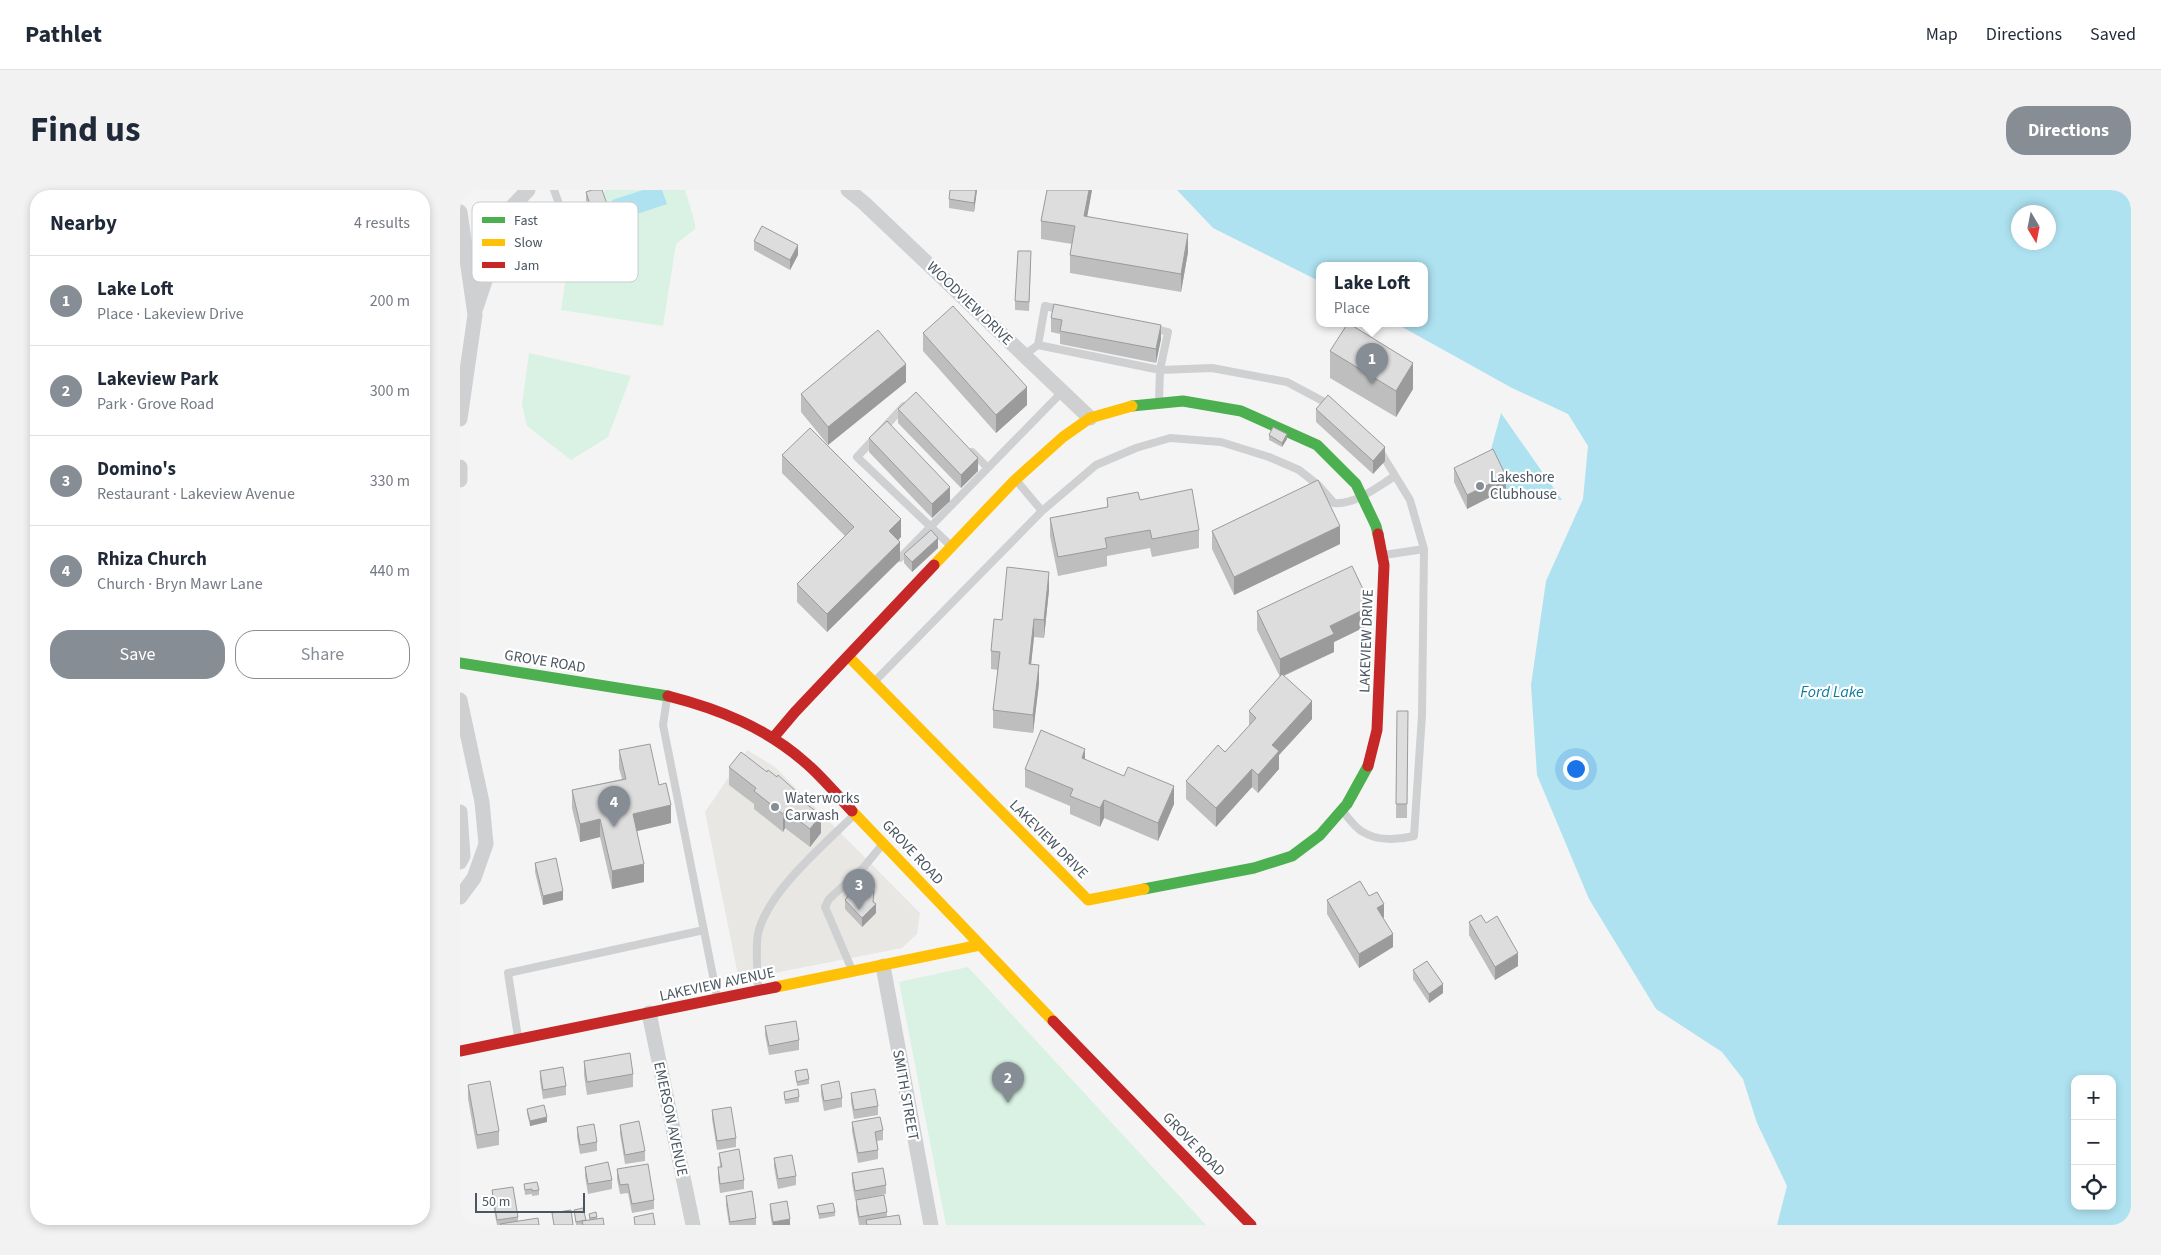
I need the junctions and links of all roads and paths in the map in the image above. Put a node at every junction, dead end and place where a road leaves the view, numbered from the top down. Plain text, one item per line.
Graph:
1 (528, 190) edge
2 (554, 190) edge
3 (848, 190) edge
4 (517, 202) edge
5 (558, 202) edge
6 (461, 219) edge
7 (485, 282) edge
8 (1073, 312) edge
9 (474, 315) junction
10 (1140, 326) edge
11 (1038, 345) junction
12 (1024, 355) junction
13 (464, 369) edge
14 (1160, 370) junction
15 (1062, 392) junction
16 (908, 401) edge
17 (1159, 404) junction
18 (1342, 411) edge
19 (1090, 418) junction
20 (460, 419) edge
21 (1375, 444) edge
22 (969, 448) edge
23 (460, 467) edge
24 (988, 468) junction
25 (1395, 476) junction
26 (1016, 479) junction
27 (460, 480) edge
28 (951, 492) edge
29 (1362, 496) junction
30 (958, 499) junction
31 (1042, 511) junction
32 (931, 527) junction
33 (952, 547) junction
34 (1424, 549) junction
35 (1382, 556) junction
36 (900, 558) edge
37 (848, 656) junction
38 (460, 663) edge
39 (874, 682) junction
40 (668, 696) junction
41 (460, 700) edge
42 (773, 738) junction
43 (1341, 810) junction
44 (460, 812) edge
45 (855, 814) junction
46 (883, 843) junction
47 (460, 862) edge
48 (460, 897) edge
49 (704, 930) junction
50 (980, 945) junction
51 (883, 966) junction
52 (852, 972) junction
53 (758, 990) junction
54 (718, 999) junction
55 (649, 1013) junction
56 (518, 1040) junction
57 (460, 1051) edge
58 (693, 1225) edge
59 (930, 1225) edge
60 (1251, 1225) edge

1 - 4 street
2 - 5 lane
3 - 12 street, WOODVIEW DRIVE
6 - 9 street
7 - 9 street
8 - 11 lane
9 - 13 street
10 - 14 lane
11 - 12 lane
11 - 14 lane
12 - 15 street, WOODVIEW DRIVE
13 - 20 street
14 - 17 lane
14 - 18 lane
15 - 19 street, WOODVIEW DRIVE
15 - 24 lane
16 - 32 lane
17 - 19 street, LAKEVIEW DRIVE
17 - 29 street, LAKEVIEW DRIVE
19 - 26 street, LAKEVIEW DRIVE
21 - 25 lane
22 - 24 lane
23 - 27 street
24 - 30 lane
25 - 29 lane
25 - 34 lane
26 - 31 lane
26 - 33 street, LAKEVIEW DRIVE
28 - 30 lane
29 - 31 lane
29 - 35 street, LAKEVIEW DRIVE
30 - 32 lane
31 - 39 lane
32 - 33 lane
32 - 36 lane
33 - 37 street, LAKEVIEW DRIVE
34 - 35 lane
34 - 43 lane
35 - 43 street, LAKEVIEW DRIVE
37 - 39 street, LAKEVIEW DRIVE
37 - 42 street
38 - 40 street, GROVE ROAD
39 - 43 street, LAKEVIEW DRIVE
40 - 42 street, GROVE ROAD
40 - 49 lane
41 - 48 street
42 - 45 street, GROVE ROAD
44 - 47 street
45 - 46 street, GROVE ROAD
45 - 53 lane
46 - 50 street, GROVE ROAD
46 - 52 lane
49 - 54 lane
49 - 56 lane
50 - 51 street, LAKEVIEW AVENUE
50 - 60 street, GROVE ROAD
51 - 52 street, LAKEVIEW AVENUE
51 - 59 street, SMITH STREET
52 - 53 street, LAKEVIEW AVENUE
53 - 54 street, LAKEVIEW AVENUE
54 - 55 street, LAKEVIEW AVENUE
55 - 56 street, LAKEVIEW AVENUE
55 - 58 street, EMERSON AVENUE
56 - 57 street, LAKEVIEW AVENUE

